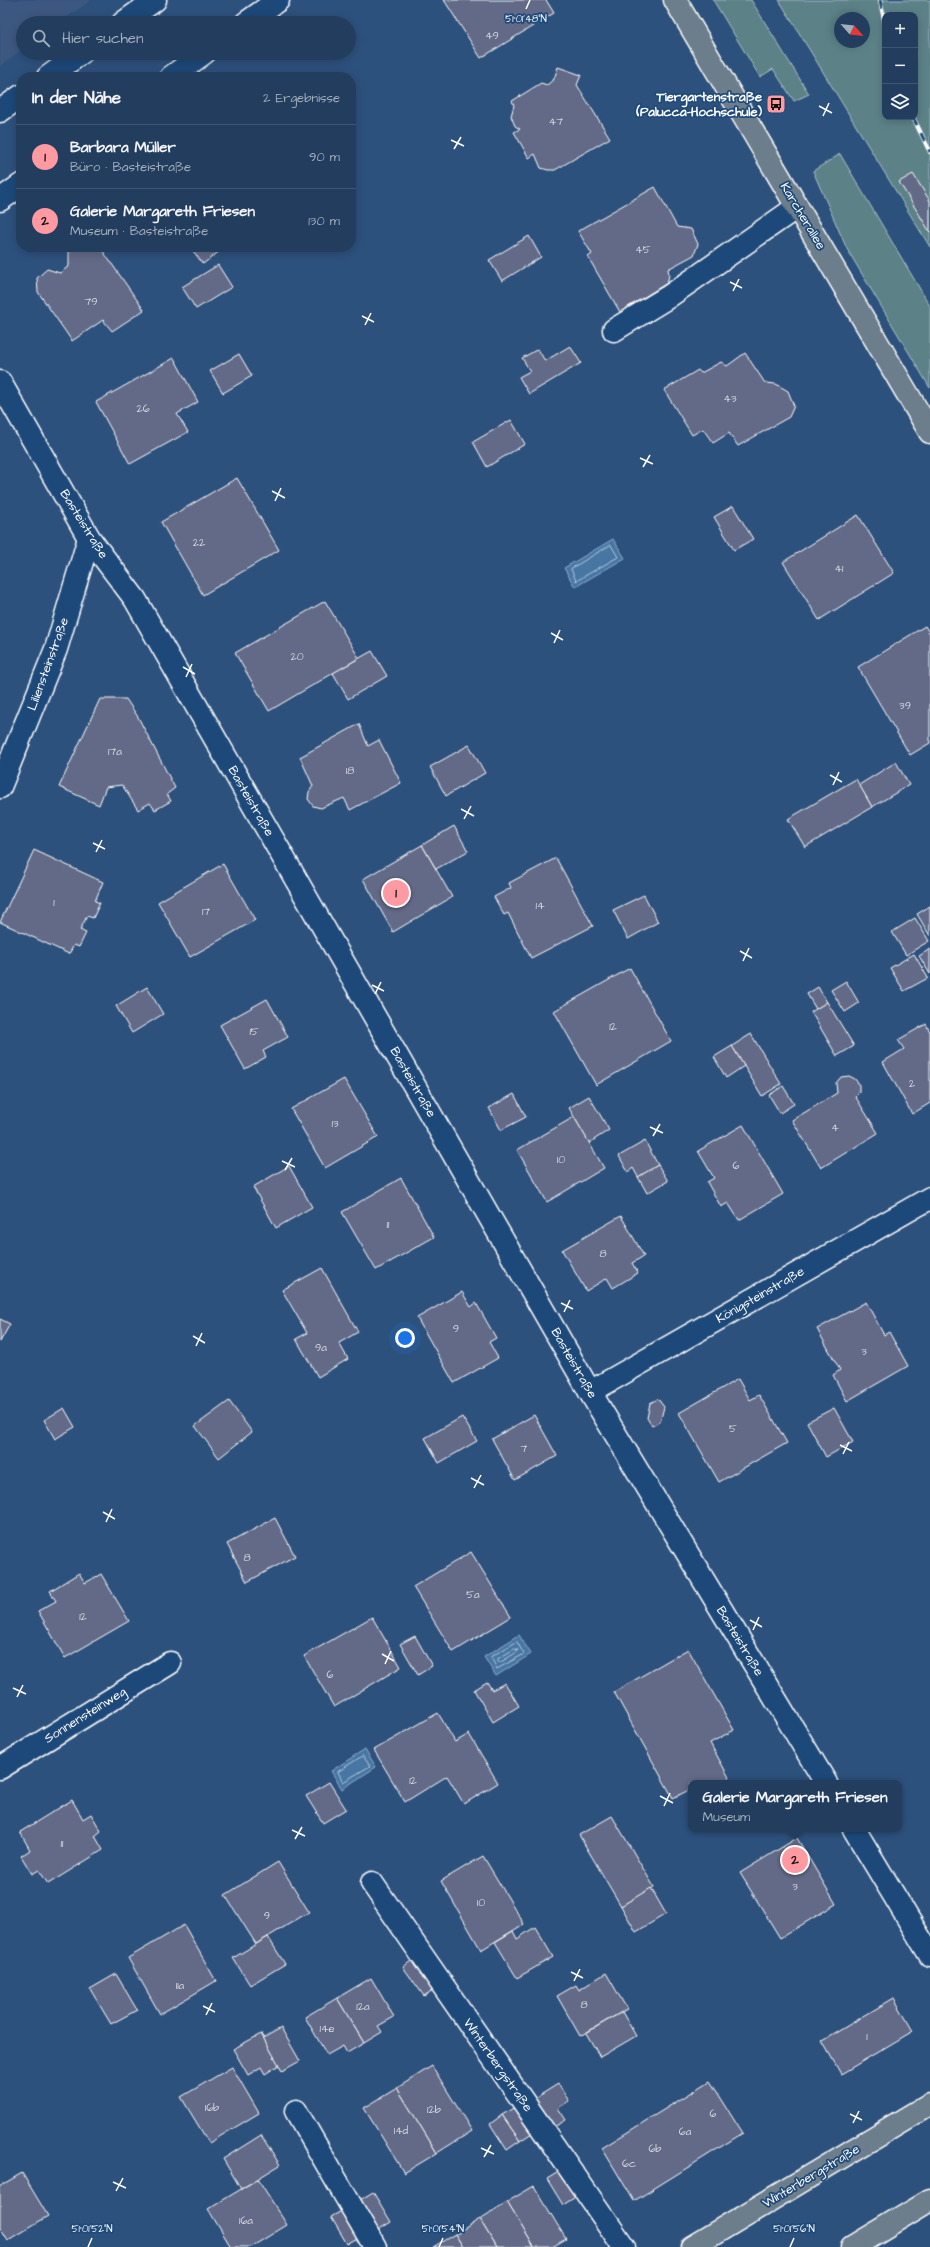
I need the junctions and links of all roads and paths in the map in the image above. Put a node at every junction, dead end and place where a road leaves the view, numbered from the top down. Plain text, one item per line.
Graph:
1 (155, 0) edge
2 (278, 0) edge
3 (675, 0) edge
4 (133, 16) edge
5 (256, 16) edge
6 (71, 60) edge
7 (194, 60) edge
8 (55, 72) edge
9 (178, 72) edge
10 (16, 100) edge
11 (0, 111) edge
12 (16, 189) edge
13 (0, 200) edge
14 (798, 208) junction
15 (614, 330) dead end
16 (0, 382) edge
17 (930, 432) edge
18 (90, 538) junction
19 (0, 787) edge
20 (930, 1198) edge
21 (590, 1392) junction
22 (170, 1663) dead end
23 (0, 1768) edge
24 (824, 1780) edge
25 (856, 1832) edge
26 (372, 1883) dead end
27 (930, 1955) edge
28 (930, 2104) edge
29 (296, 2111) dead end
30 (930, 2200) edge
31 (375, 2247) edge
32 (624, 2247) edge
33 (692, 2247) edge
34 (852, 2247) edge

1 - 4 street
2 - 5 street
3 - 14 main road, Karcherallee
6 - 8 street
7 - 9 street
10 - 11 street
12 - 13 street
14 - 15 street
14 - 17 main road, Karcherallee
16 - 18 street, Basteistraße
18 - 19 street, Liliensteinstraße
18 - 21 street, Basteistraße
20 - 21 street, Königsteinstraße
21 - 24 street, Basteistraße
22 - 23 street, Sonnensteinweg
25 - 27 street
26 - 32 street, Winterbergstraße
28 - 33 main road, Winterbergstraße
29 - 31 street
30 - 34 main road

